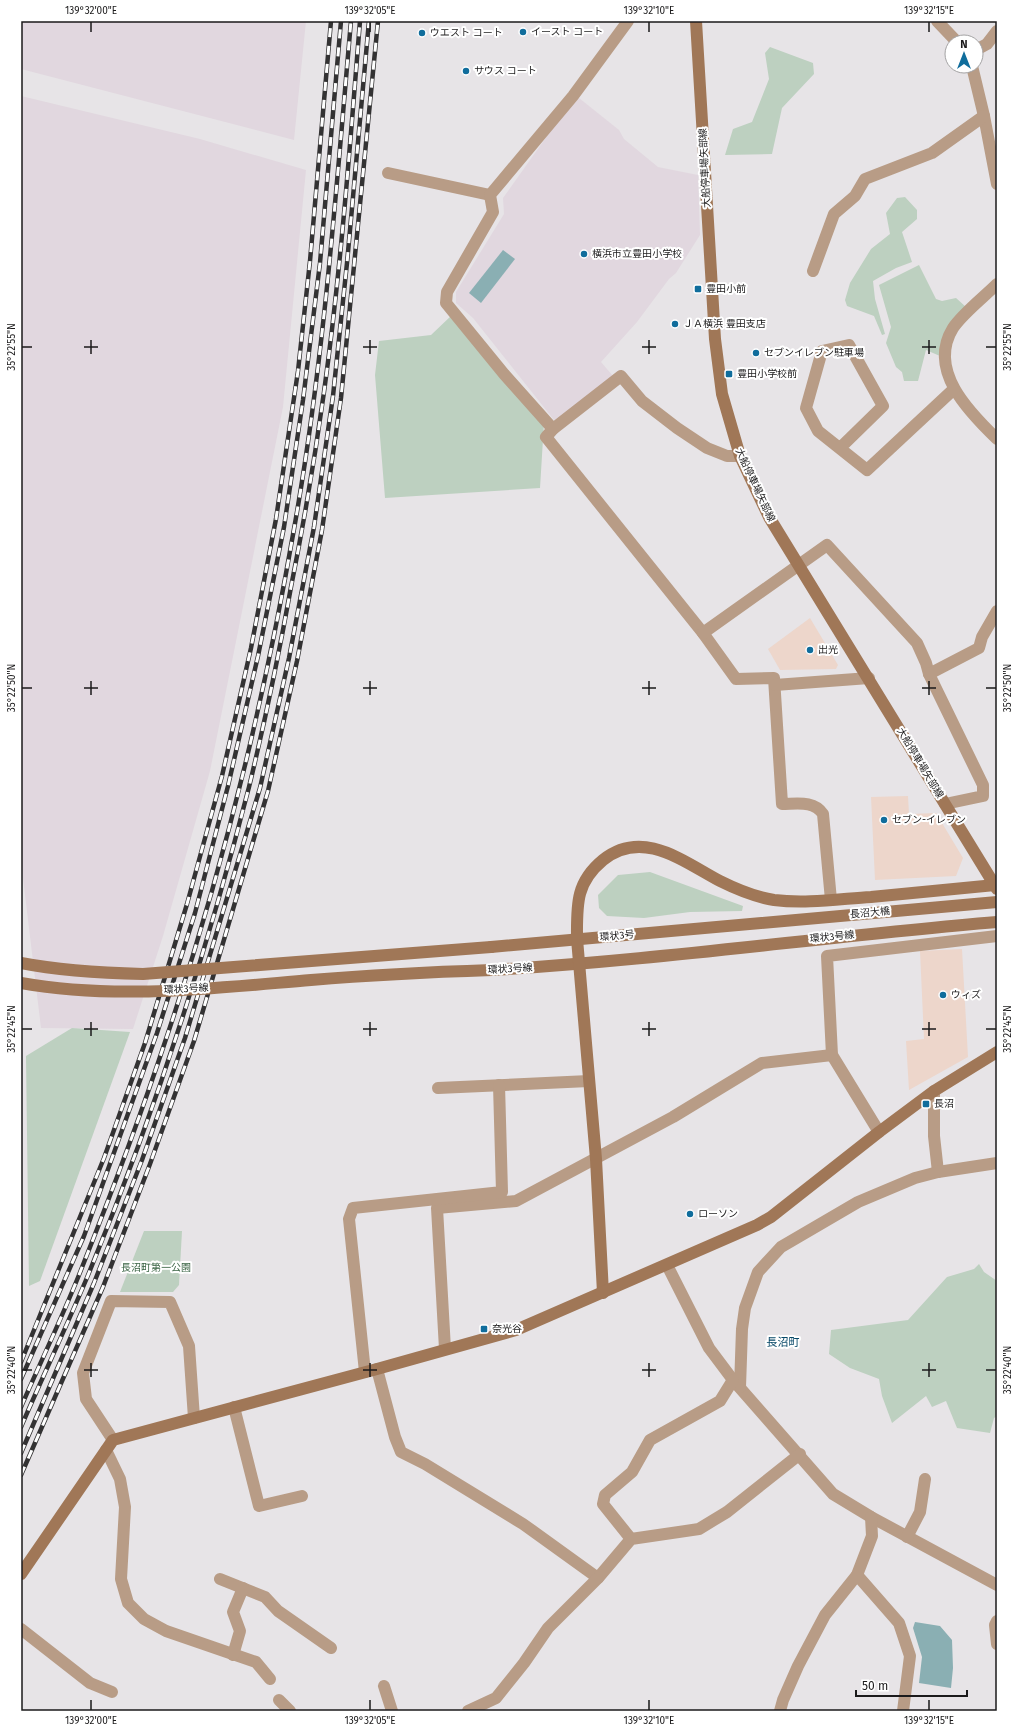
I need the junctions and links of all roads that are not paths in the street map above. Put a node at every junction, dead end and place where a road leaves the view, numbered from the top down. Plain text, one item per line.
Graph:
1 (628, 21) edge
2 (696, 21) edge
3 (937, 21) edge
4 (997, 31) edge
5 (949, 34) edge
6 (984, 46) edge
7 (974, 74) edge
8 (984, 116) junction
9 (388, 173) dead end
10 (997, 184) edge
11 (490, 195) junction
12 (813, 271) dead end
13 (997, 284) edge
14 (954, 389) junction
15 (553, 428) junction
16 (997, 439) edge
17 (840, 448) junction
18 (740, 456) junction
19 (798, 564) junction
20 (997, 611) edge
21 (703, 633) junction
22 (929, 674) junction
23 (869, 678) junction
24 (775, 685) junction
25 (945, 804) junction
26 (996, 886) edge
27 (832, 900) junction
28 (997, 902) edge
29 (997, 922) edge
30 (742, 925) joint
31 (997, 936) edge
32 (577, 939) junction
33 (491, 947) joint
34 (21, 963) edge
35 (580, 964) junction
36 (21, 983) edge
37 (997, 1052) edge
38 (832, 1055) junction
39 (589, 1081) junction
40 (500, 1085) junction
41 (438, 1088) dead end
42 (934, 1091) junction
43 (879, 1132) junction
44 (596, 1159) junction
45 (997, 1163) edge
46 (938, 1172) junction
47 (667, 1265) junction
48 (603, 1293) junction
49 (445, 1349) junction
50 (377, 1369) junction
51 (365, 1372) junction
52 (737, 1383) junction
53 (234, 1407) junction
54 (194, 1418) junction
55 (113, 1440) junction
56 (106, 1450) junction
57 (800, 1454) junction
58 (925, 1479) dead end
59 (302, 1496) dead end
60 (872, 1517) junction
61 (908, 1536) junction
62 (631, 1539) junction
63 (21, 1574) edge
64 (857, 1575) junction
65 (598, 1578) junction
66 (220, 1579) dead end
67 (997, 1585) edge
68 (242, 1588) junction
69 (997, 1621) edge
70 (21, 1629) edge
71 (997, 1644) edge
72 (331, 1648) dead end
73 (234, 1655) junction
74 (270, 1679) dead end
75 (384, 1686) dead end
76 (112, 1692) dead end
77 (279, 1700) dead end
78 (491, 1706) edge
79 (290, 1711) edge
80 (392, 1711) edge
81 (468, 1711) edge
82 (780, 1711) edge
83 (904, 1711) edge

1 - 11 street
2 - 18 street, 大船停車場矢部線
3 - 5 street
4 - 6 street
7 - 8 street
8 - 10 street
8 - 12 street
9 - 11 street
11 - 15 street
13 - 14 street
14 - 16 street
14 - 17 street
15 - 18 street
15 - 21 street
17 - 17 street
18 - 19 street, 大船停車場矢部線
19 - 21 street
19 - 22 street
19 - 23 street, 大船停車場矢部線
20 - 22 street
21 - 24 street
22 - 25 street
23 - 24 street
23 - 25 street, 大船停車場矢部線
24 - 27 street
25 - 26 street, 大船停車場矢部線
26 - 27 street
27 - 32 street
28 - 30 street, 長沼大橋
29 - 35 street, 環状3号線
30 - 32 street, 環状3号
31 - 38 street
32 - 33 street, 環状3号
32 - 35 street
33 - 34 street, 環状3号線, bridge
35 - 36 street, 環状3号線, bridge
35 - 39 street
37 - 42 street
38 - 43 street
38 - 44 street
39 - 40 street
39 - 44 street
40 - 41 street
40 - 51 street
42 - 43 street
42 - 46 street
43 - 47 street
44 - 48 street
44 - 49 street
45 - 46 street
46 - 52 street
47 - 48 street
47 - 52 street
48 - 49 street
49 - 50 street
50 - 51 street
50 - 65 street
51 - 53 street
52 - 57 street
52 - 62 street
53 - 54 street
53 - 59 street
54 - 55 street
54 - 55 street
55 - 56 street
56 - 63 street
56 - 73 street
57 - 60 street
57 - 62 street
58 - 61 street
60 - 61 street
60 - 64 street
61 - 67 street
62 - 65 street
64 - 82 street
64 - 83 street
65 - 78 street
66 - 68 street
68 - 72 street
68 - 73 street
69 - 71 street
70 - 76 street
73 - 74 street
75 - 80 street
77 - 79 street
78 - 81 street

